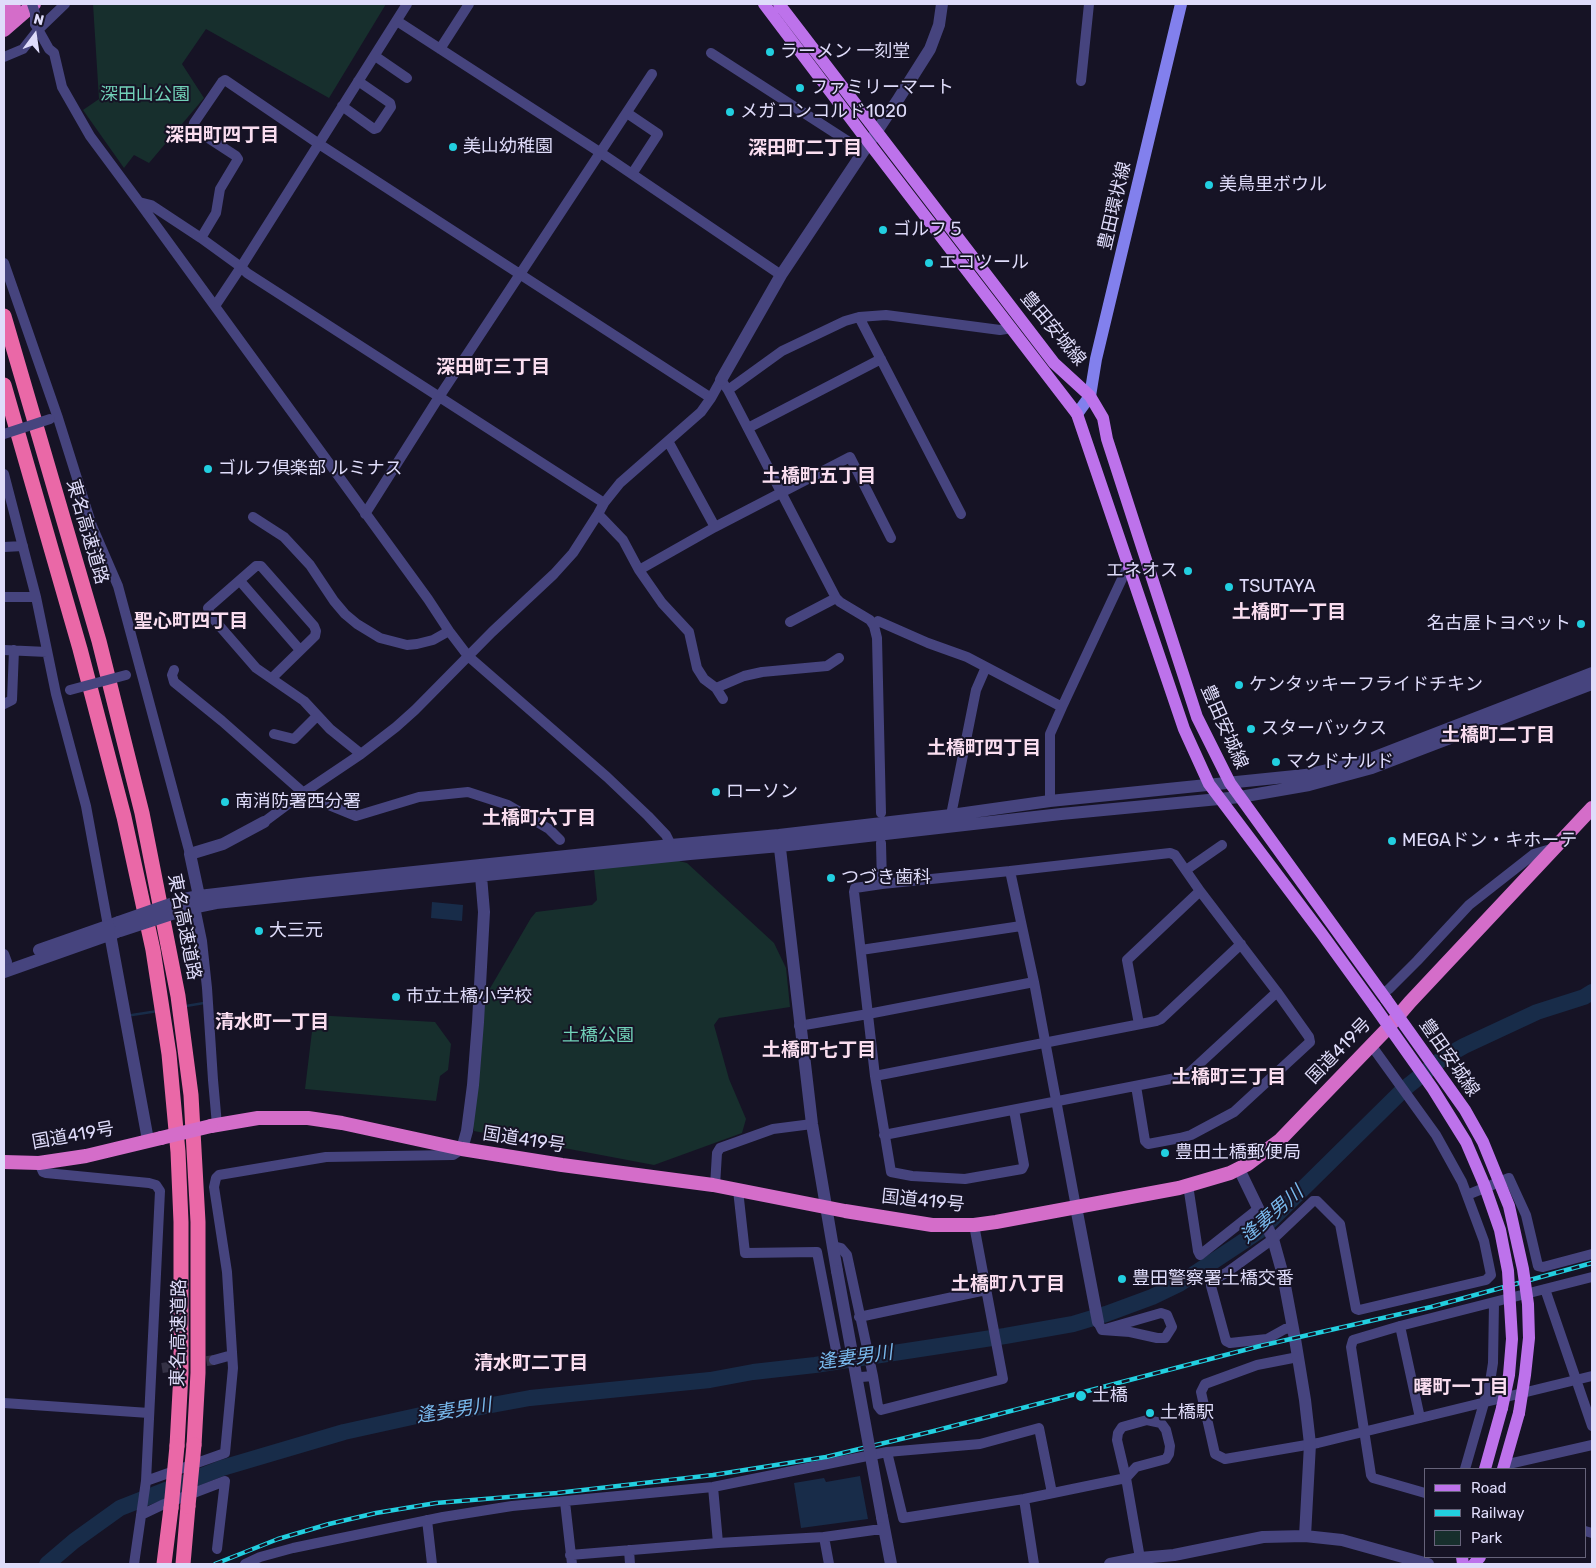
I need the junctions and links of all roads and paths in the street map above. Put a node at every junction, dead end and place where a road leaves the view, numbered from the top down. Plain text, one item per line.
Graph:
1 (10, 4) edge
2 (65, 4) edge
3 (407, 4) edge
4 (469, 4) edge
5 (764, 4) edge
6 (779, 4) edge
7 (942, 4) edge
8 (1089, 4) edge
9 (1181, 4) edge
10 (28, 5) edge
11 (4, 13) edge
12 (397, 21) junction
13 (36, 27) junction
14 (4, 30) edge
15 (440, 49) junction
16 (711, 53) dead end
17 (375, 56) junction
18 (4, 57) edge
19 (652, 74) dead end
20 (407, 78) dead end
21 (358, 81) junction
22 (1081, 81) dead end
23 (342, 106) junction
24 (627, 113) junction
25 (877, 131) junction
26 (319, 144) junction
27 (866, 147) junction
28 (602, 153) junction
29 (632, 174) junction
30 (139, 202) junction
31 (201, 238) junction
32 (4, 263) edge
33 (241, 267) junction
34 (521, 274) junction
35 (781, 275) junction
36 (215, 306) junction
37 (4, 316) edge
38 (859, 318) junction
39 (1012, 328) junction
40 (881, 360) junction
41 (4, 385) edge
42 (724, 385) junction
43 (1090, 396) junction
44 (439, 398) junction
45 (711, 398) junction
46 (1077, 414) junction
47 (54, 418) junction
48 (748, 428) junction
49 (4, 434) edge
50 (668, 441) junction
51 (4, 474) edge
52 (781, 493) junction
53 (604, 503) junction
54 (365, 514) junction
55 (598, 514) junction
56 (961, 514) dead end
57 (253, 517) dead end
58 (714, 527) junction
59 (891, 538) dead end
60 (23, 546) junction
61 (4, 547) edge
62 (1128, 566) junction
63 (639, 570) junction
64 (240, 581) junction
65 (4, 597) edge
66 (36, 597) junction
67 (836, 598) junction
68 (790, 622) dead end
69 (874, 626) junction
70 (449, 631) junction
71 (9, 650) edge
72 (300, 650) junction
73 (47, 652) junction
74 (468, 656) junction
75 (839, 658) dead end
76 (986, 667) junction
77 (174, 670) dead end
78 (142, 672) junction
79 (1592, 673) edge
80 (272, 678) junction
81 (1592, 684) edge
82 (716, 688) junction
83 (56, 694) junction
84 (723, 699) dead end
85 (4, 704) edge
86 (1062, 707) junction
87 (317, 716) junction
88 (274, 734) dead end
89 (361, 754) junction
90 (1230, 783) junction
91 (1209, 784) junction
92 (303, 793) junction
93 (1240, 797) junction
94 (1218, 798) junction
95 (1050, 801) junction
96 (1592, 808) edge
97 (881, 813) dead end
98 (951, 815) junction
99 (264, 822) joint
100 (560, 840) dead end
101 (779, 841) junction
102 (881, 843) dead end
103 (1222, 844) dead end
104 (671, 845) junction
105 (1555, 847) junction
106 (190, 854) junction
107 (1186, 870) junction
108 (1010, 871) junction
109 (481, 876) junction
110 (882, 884) junction
111 (1200, 891) junction
112 (190, 902) junction
113 (1021, 926) junction
114 (114, 928) junction
115 (1241, 944) junction
116 (861, 950) junction
117 (5, 962) edge
118 (1034, 982) junction
119 (1277, 992) junction
120 (1384, 997) junction
121 (868, 1014) junction
122 (1139, 1024) junction
123 (800, 1026) junction
124 (1045, 1042) junction
125 (1371, 1045) junction
126 (875, 1076) junction
127 (1136, 1086) junction
128 (1056, 1101) junction
129 (1014, 1110) junction
130 (812, 1124) junction
131 (214, 1126) junction
132 (884, 1135) junction
133 (155, 1139) junction
134 (462, 1149) junction
135 (4, 1162) edge
136 (39, 1163) junction
137 (1239, 1169) junction
138 (1188, 1185) junction
139 (715, 1186) junction
140 (738, 1190) junction
141 (1467, 1195) junction
142 (826, 1206) junction
143 (1076, 1207) junction
144 (1260, 1211) junction
145 (974, 1225) junction
146 (1273, 1239) junction
147 (833, 1246) junction
148 (1592, 1254) edge
149 (1592, 1277) edge
150 (1545, 1289) junction
151 (986, 1290) junction
152 (1494, 1302) junction
153 (859, 1317) junction
154 (1100, 1326) junction
155 (1400, 1326) junction
156 (1292, 1328) junction
157 (836, 1350) dead end
158 (232, 1355) junction
159 (1298, 1357) junction
160 (214, 1360) tunnel mouth
161 (162, 1368) tunnel mouth
162 (151, 1370) junction
163 (872, 1374) junction
164 (1592, 1376) edge
165 (861, 1377) dead end
166 (1576, 1380) junction
167 (1485, 1402) junction
168 (4, 1403) edge
169 (149, 1414) junction
170 (1420, 1418) junction
171 (1592, 1426) edge
172 (1365, 1432) junction
173 (1310, 1444) junction
174 (1592, 1445) edge
175 (887, 1452) junction
176 (1121, 1456) junction
177 (1503, 1467) edge
178 (1136, 1468) junction
179 (1465, 1468) edge
180 (1485, 1468) edge
181 (1126, 1478) junction
182 (146, 1483) junction
183 (713, 1487) junction
184 (1424, 1492) edge
185 (1052, 1494) junction
186 (1024, 1499) junction
187 (565, 1502) junction
188 (141, 1513) junction
189 (427, 1520) junction
190 (883, 1524) junction
191 (1305, 1536) junction
192 (824, 1537) junction
193 (718, 1543) junction
194 (217, 1549) dead end
195 (629, 1550) junction
196 (571, 1560) edge
197 (183, 1561) edge
198 (1141, 1561) edge
199 (134, 1564) edge
200 (164, 1564) edge
201 (245, 1564) edge
202 (432, 1564) edge
203 (630, 1564) edge
204 (829, 1564) edge
205 (891, 1564) edge
206 (1034, 1564) edge
207 (1110, 1564) edge
208 (1428, 1564) edge

1 - 11 highway
2 - 13 street
3 - 12 street
4 - 15 street
5 - 27 main road, 豊田安城線
6 - 25 main road, 豊田安城線
7 - 25 street
8 - 22 street
9 - 43 main road, 豊田環状線
10 - 11 highway
10 - 13 street, bridge
10 - 14 highway
12 - 15 street
12 - 17 street
13 - 18 street
13 - 30 street
15 - 28 street
16 - 27 street
17 - 20 street
17 - 21 street
19 - 24 street
21 - 23 street
21 - 23 street
23 - 26 street
24 - 28 street
24 - 29 street
25 - 27 street
25 - 43 main road, 豊田安城線
26 - 31 street
26 - 33 street
26 - 34 street
27 - 35 street
27 - 39 main road, 豊田安城線
28 - 29 street
28 - 34 street
29 - 35 street
30 - 31 street
30 - 36 street
31 - 33 street
32 - 47 street
33 - 36 street
33 - 44 street
34 - 44 street
34 - 45 street
35 - 42 street
36 - 54 street
37 - 197 highway, 東名高速道路, bridge
38 - 39 street
38 - 40 street
38 - 42 street
39 - 46 main road, 豊田安城線
40 - 48 street
40 - 56 street
41 - 200 highway, 東名高速道路, bridge
42 - 45 street
42 - 48 street
43 - 46 main road, 豊田環状線
43 - 90 main road, 豊田安城線
44 - 53 street
44 - 54 street
45 - 50 street
46 - 62 main road, 豊田安城線
47 - 49 street, bridge
47 - 78 street
48 - 52 street
50 - 53 street
50 - 58 street
51 - 60 street
52 - 58 street
52 - 59 street
52 - 67 street
53 - 55 street
54 - 70 street
55 - 63 street
55 - 74 street
57 - 70 street
58 - 63 street
60 - 61 street
60 - 66 street
62 - 86 street
62 - 91 main road, 豊田安城線
63 - 82 street
64 - 72 street
64 - 72 street
64 - 80 street
65 - 66 street
66 - 73 street
67 - 68 street
67 - 69 street
69 - 76 street
69 - 97 street
70 - 74 street
71 - 73 street
71 - 85 street
72 - 80 street
73 - 83 street
74 - 89 street
74 - 104 street
75 - 82 street
76 - 86 street
76 - 98 street
77 - 92 street
78 - 83 street, bridge
78 - 106 street
79 - 90 street
80 - 87 street
81 - 93 street
82 - 84 street
83 - 114 street
86 - 95 street
87 - 88 street
87 - 89 street
89 - 92 street
90 - 91 street
90 - 93 main road, 豊田安城線
91 - 94 main road, 豊田安城線
91 - 95 street
92 - 99 street
92 - 100 street
93 - 94 street
93 - 120 main road, 豊田安城線
94 - 101 street
94 - 180 main road, 豊田安城線, bridge
95 - 98 street
96 - 105 highway, 国道419号
98 - 101 street
99 - 106 street
101 - 104 street
101 - 109 street
101 - 123 street
102 - 110 street
103 - 107 street
104 - 112 street
105 - 120 street
105 - 125 highway, 国道419号
106 - 112 street
107 - 108 street
107 - 111 street
108 - 110 street
108 - 113 street
109 - 112 street
109 - 134 street
110 - 116 street
111 - 115 street
111 - 122 street
112 - 114 street, bridge
112 - 131 street
113 - 116 street
113 - 118 street
114 - 117 street
114 - 133 street
115 - 119 street
115 - 122 street
116 - 121 street
118 - 121 street
118 - 124 street
119 - 127 street
119 - 127 street
120 - 177 main road, 豊田安城線, bridge
121 - 123 street
121 - 126 street
122 - 124 street
123 - 130 street
124 - 126 street
124 - 128 street
125 - 137 highway, 国道419号
125 - 141 street
126 - 132 street
127 - 128 street
128 - 129 street
128 - 143 street
129 - 132 street
129 - 132 street
130 - 139 street
130 - 142 street
131 - 133 highway, 国道419号, bridge
131 - 134 highway, 国道419号
133 - 136 highway, 国道419号
134 - 139 highway, 国道419号
134 - 158 street
135 - 136 highway, 国道419号
136 - 162 street
137 - 138 highway, 国道419号
137 - 144 street
138 - 143 highway, 国道419号
138 - 144 street
139 - 140 highway, 国道419号
140 - 142 highway, 国道419号
140 - 157 street
141 - 146 street
141 - 148 street
142 - 145 highway, 国道419号
142 - 147 street
143 - 145 highway, 国道419号
143 - 154 street
144 - 146 street
145 - 151 street
146 - 156 street
146 - 156 street
147 - 153 street
147 - 190 street, bridge
149 - 150 street
150 - 152 street
150 - 166 street
151 - 153 street
151 - 163 street
152 - 155 street
152 - 167 street
153 - 163 street
154 - 154 street
155 - 170 street
155 - 172 street
156 - 159 street
158 - 160 street
158 - 182 street
159 - 173 street
159 - 173 street
161 - 162 street
162 - 169 street
163 - 165 street
164 - 166 street
166 - 167 street
166 - 171 street
167 - 170 street
167 - 179 street
168 - 169 street
169 - 182 street
170 - 172 street
172 - 173 street
172 - 184 street
173 - 191 street
174 - 177 street
175 - 183 street
175 - 185 street
175 - 186 street
176 - 178 street
176 - 178 street
176 - 181 street
178 - 181 street
181 - 185 street
181 - 198 street
182 - 188 street
183 - 187 street
183 - 193 street
185 - 186 street
186 - 206 street
187 - 189 street
187 - 196 street
188 - 194 street
188 - 199 street
189 - 201 street
189 - 202 street
190 - 192 street
190 - 205 street
191 - 198 street
191 - 208 street
192 - 193 street
192 - 204 street
193 - 195 street
195 - 196 street
195 - 203 street
198 - 207 street

